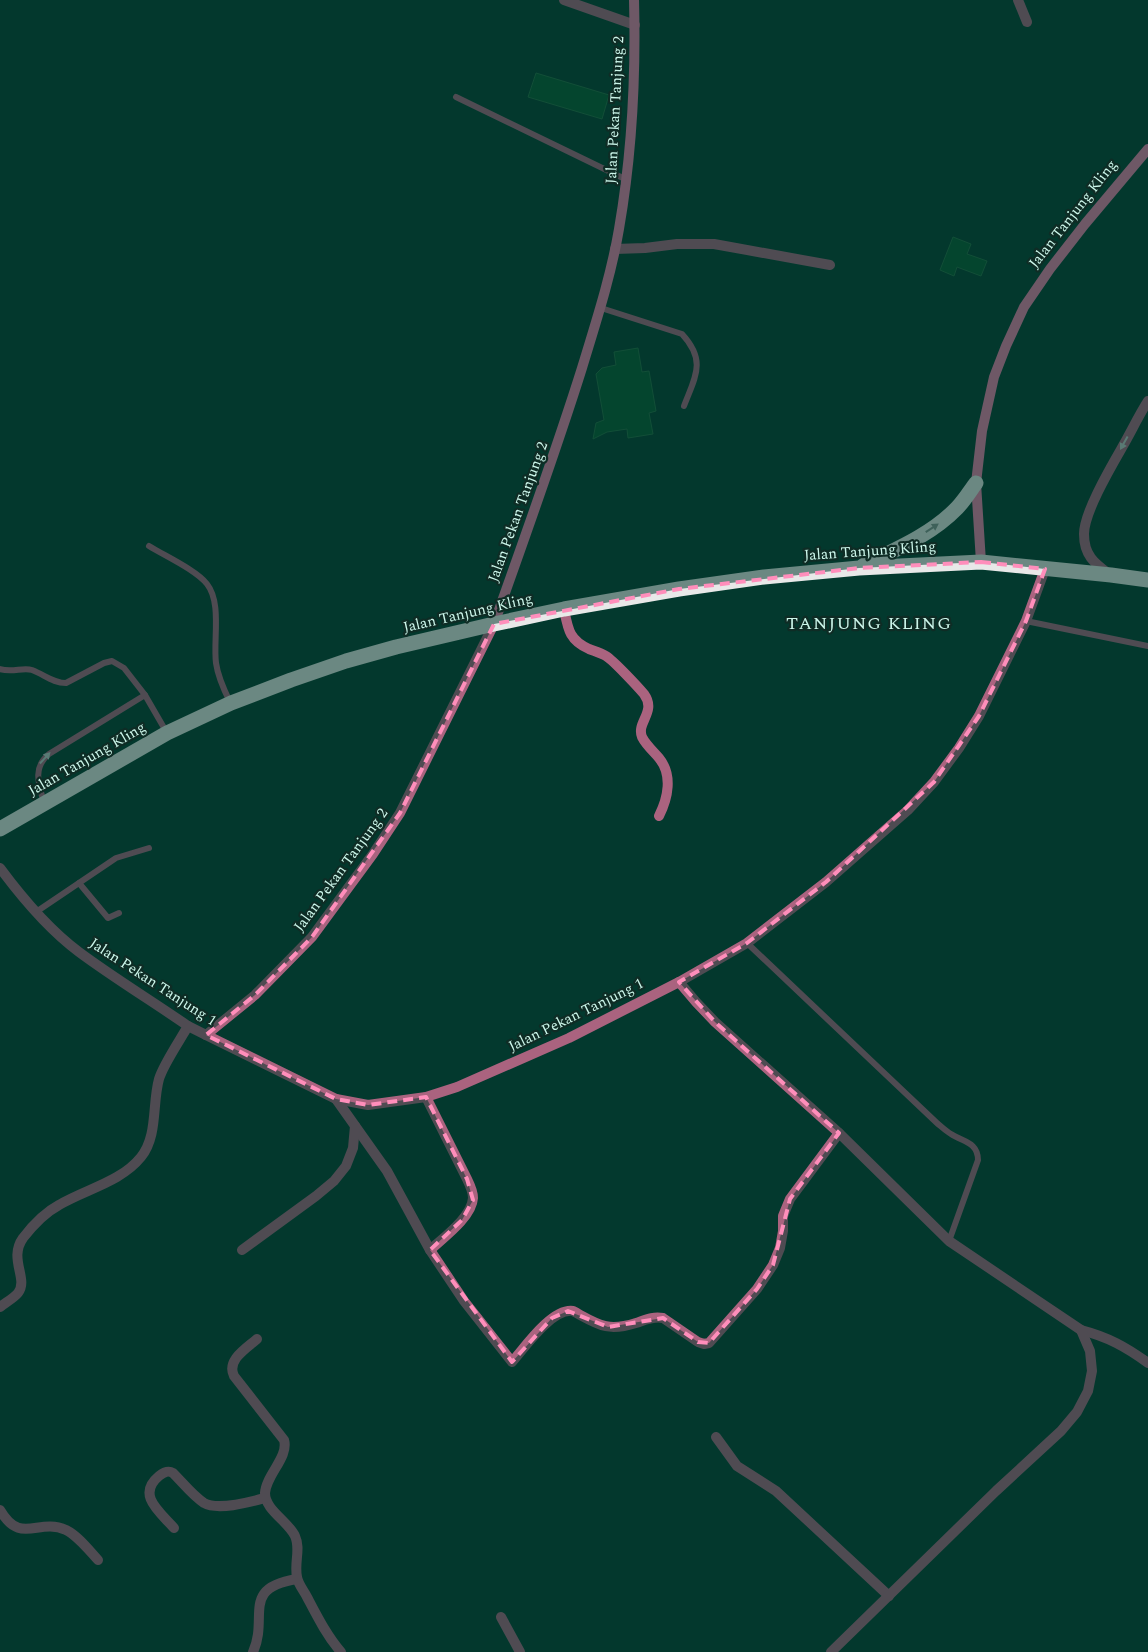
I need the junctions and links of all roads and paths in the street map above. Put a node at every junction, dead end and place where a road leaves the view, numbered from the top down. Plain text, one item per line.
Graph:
1 (564, 0) edge
2 (634, 0) edge
3 (1018, 0) edge
4 (1027, 22) dead end
5 (635, 25) junction
6 (456, 97) dead end
7 (1148, 149) edge
8 (627, 180) junction
9 (615, 249) junction
10 (830, 265) dead end
11 (601, 308) junction
12 (1148, 401) edge
13 (684, 406) dead end
14 (976, 483) junction
15 (149, 546) dead end
16 (981, 562) junction
17 (859, 568) junction
18 (1045, 569) junction
19 (1111, 575) junction
20 (1148, 580) edge
21 (564, 609) junction
22 (1026, 621) junction
23 (494, 624) junction
24 (1148, 646) edge
25 (0, 669) edge
26 (145, 695) junction
27 (231, 703) junction
28 (167, 734) junction
29 (44, 804) junction
30 (659, 816) dead end
31 (0, 829) edge
32 (149, 848) dead end
33 (0, 868) edge
34 (79, 883) junction
35 (36, 912) junction
36 (120, 913) dead end
37 (747, 943) junction
38 (679, 982) junction
39 (188, 1026) junction
40 (206, 1035) junction
41 (426, 1097) junction
42 (336, 1099) junction
43 (356, 1126) junction
44 (839, 1133) junction
45 (948, 1241) junction
46 (242, 1250) dead end
47 (430, 1250) junction
48 (0, 1307) edge
49 (1081, 1330) junction
50 (257, 1339) dead end
51 (1148, 1363) edge
52 (716, 1437) dead end
53 (265, 1498) junction
54 (0, 1510) edge
55 (174, 1528) dead end
56 (98, 1560) dead end
57 (297, 1578) junction
58 (889, 1596) junction
59 (501, 1616) dead end
60 (253, 1652) edge
61 (341, 1652) edge
62 (520, 1652) edge
63 (831, 1652) edge

1 - 5 street
2 - 5 street, Jalan Pekan Tanjung 2
3 - 4 street
5 - 8 street, Jalan Pekan Tanjung 2
6 - 8 lane
7 - 14 street, Jalan Tanjung Kling
8 - 9 street, Jalan Pekan Tanjung 2
9 - 10 street
9 - 11 street, Jalan Pekan Tanjung 2
11 - 13 lane
11 - 23 street, Jalan Pekan Tanjung 2
12 -> 19 street
14 - 16 street, Jalan Tanjung Kling
17 -> 14 highway
15 - 27 lane
16 - 17 highway, Jalan Tanjung Kling
16 - 18 highway, Jalan Tanjung Kling
17 - 21 highway, Jalan Tanjung Kling
18 - 19 highway, Jalan Tanjung Kling
18 - 22 street, Jalan Pekan Tanjung 1
19 - 20 highway, Jalan Tanjung Kling
21 - 23 highway, Jalan Tanjung Kling
21 - 30 street
22 - 24 lane
22 - 37 street, Jalan Pekan Tanjung 1
23 - 27 highway, Jalan Tanjung Kling
23 - 40 street, Jalan Pekan Tanjung 2
25 - 26 lane
26 - 28 lane
29 -> 26 lane
27 - 28 highway, Jalan Tanjung Kling
28 - 29 highway, Jalan Tanjung Kling
29 - 31 highway, Jalan Tanjung Kling
32 - 34 lane
33 - 35 street, Jalan Pekan Tanjung 1
34 - 35 lane
34 - 36 lane
35 - 39 street, Jalan Pekan Tanjung 1
37 - 38 street, Jalan Pekan Tanjung 1
37 - 45 lane
38 - 41 street, Jalan Pekan Tanjung 1
38 - 44 street
39 - 40 street, Jalan Pekan Tanjung 1
39 - 48 street
40 - 42 street, Jalan Pekan Tanjung 1
41 - 42 street, Jalan Pekan Tanjung 1
41 - 47 street
42 - 43 street
43 - 46 street
43 - 47 street
44 - 45 street
44 - 47 street
45 - 49 street
49 - 51 street
49 - 58 street
50 - 53 street
52 - 58 street
53 - 55 street
53 - 57 street
54 - 56 street
57 - 60 street
57 - 61 street
58 - 63 street
59 - 62 street

